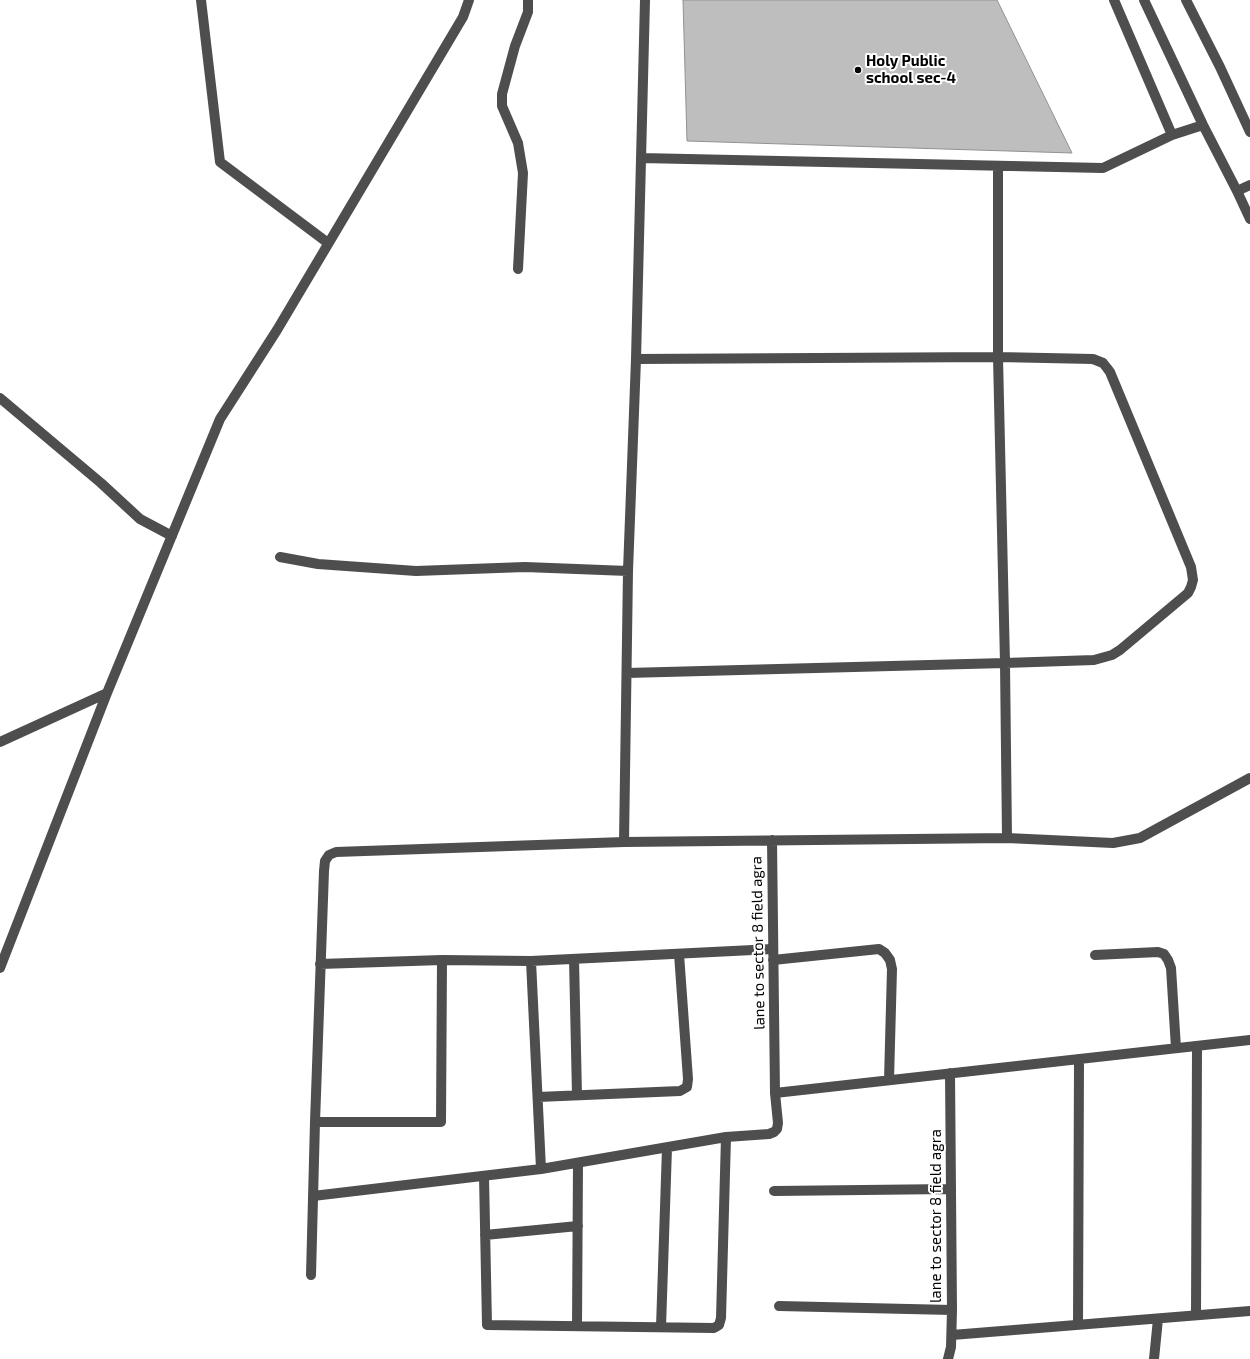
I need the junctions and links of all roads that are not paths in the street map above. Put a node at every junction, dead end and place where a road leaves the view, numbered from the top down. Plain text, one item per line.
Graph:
1 (201, 0) edge
2 (469, 0) edge
3 (528, 0) edge
4 (645, 0) edge
5 (1114, 0) edge
6 (1144, 0) edge
7 (1186, 0) edge
8 (1203, 125) junction
9 (1250, 132) edge
10 (1172, 135) junction
11 (641, 158) junction
12 (998, 166) junction
13 (1250, 185) edge
14 (1238, 191) junction
15 (1250, 218) edge
16 (328, 243) junction
17 (518, 269) dead end
18 (998, 357) junction
19 (636, 359) junction
20 (0, 398) edge
21 (172, 536) junction
22 (280, 557) dead end
23 (628, 571) junction
24 (1005, 663) junction
25 (627, 673) junction
26 (107, 693) junction
27 (0, 742) edge
28 (1250, 778) edge
29 (1007, 838) junction
30 (772, 840) junction
31 (624, 842) junction
32 (773, 949) junction
33 (679, 954) junction
34 (1095, 956) dead end
35 (574, 959) junction
36 (442, 960) junction
37 (773, 960) junction
38 (531, 961) junction
39 (320, 964) junction
40 (0, 968) edge
41 (1250, 1040) edge
42 (1197, 1046) junction
43 (1176, 1048) junction
44 (1079, 1059) junction
45 (950, 1073) junction
46 (889, 1080) junction
47 (775, 1093) junction
48 (577, 1094) junction
49 (538, 1097) junction
50 (315, 1122) junction
51 (726, 1137) junction
52 (667, 1148) junction
53 (578, 1163) junction
54 (541, 1169) junction
55 (484, 1176) junction
56 (951, 1189) junction
57 (774, 1191) dead end
58 (313, 1196) junction
59 (578, 1226) junction
60 (485, 1235) junction
61 (311, 1275) dead end
62 (779, 1306) dead end
63 (952, 1310) junction
64 (1250, 1311) edge
65 (1196, 1315) junction
66 (1158, 1318) junction
67 (1078, 1325) junction
68 (576, 1326) junction
69 (661, 1326) junction
70 (952, 1335) junction
71 (948, 1359) edge
72 (1154, 1359) edge

1 - 16 street
2 - 16 street
3 - 17 street
4 - 11 street
5 - 10 street
6 - 8 street
7 - 9 street
8 - 10 street
8 - 14 street
10 - 12 street
11 - 12 street
11 - 19 street
12 - 18 street
13 - 14 street
14 - 15 street
16 - 21 street
18 - 19 street
18 - 24 street
18 - 24 street
19 - 23 street
20 - 21 street
21 - 26 street
22 - 23 street
23 - 25 street
24 - 25 street
24 - 29 street
25 - 31 street
26 - 27 street
26 - 40 street
28 - 29 street
29 - 30 street
30 - 31 street
30 - 32 street, lane to sector 8 field agra
31 - 39 street
32 - 33 street
32 - 37 street, lane to sector 8 field agra
33 - 35 street
33 - 48 street
34 - 43 street
35 - 38 street
35 - 48 street
36 - 38 street
36 - 39 street
36 - 50 street
37 - 46 street
37 - 47 street, lane to sector 8 field agra
38 - 49 street
39 - 50 street
41 - 42 street
42 - 43 street
42 - 65 street
43 - 44 street
44 - 45 street
44 - 67 street
45 - 46 street
45 - 56 street, lane to sector 8 field agra
46 - 47 street
47 - 51 street, lane to sector 8 field agra
48 - 49 street
49 - 54 street
50 - 58 street
51 - 52 street
51 - 69 street
52 - 53 street
52 - 69 street
53 - 54 street
53 - 59 street
54 - 55 street
55 - 58 street
55 - 60 street
56 - 57 street
56 - 63 street, lane to sector 8 field agra
58 - 61 street
59 - 60 street
59 - 68 street
60 - 68 street
62 - 63 street
63 - 70 street, lane to sector 8 field agra
64 - 65 street
65 - 66 street
66 - 67 street
66 - 72 street
67 - 70 street
68 - 69 street
70 - 71 street, lane to sector 8 field agra

